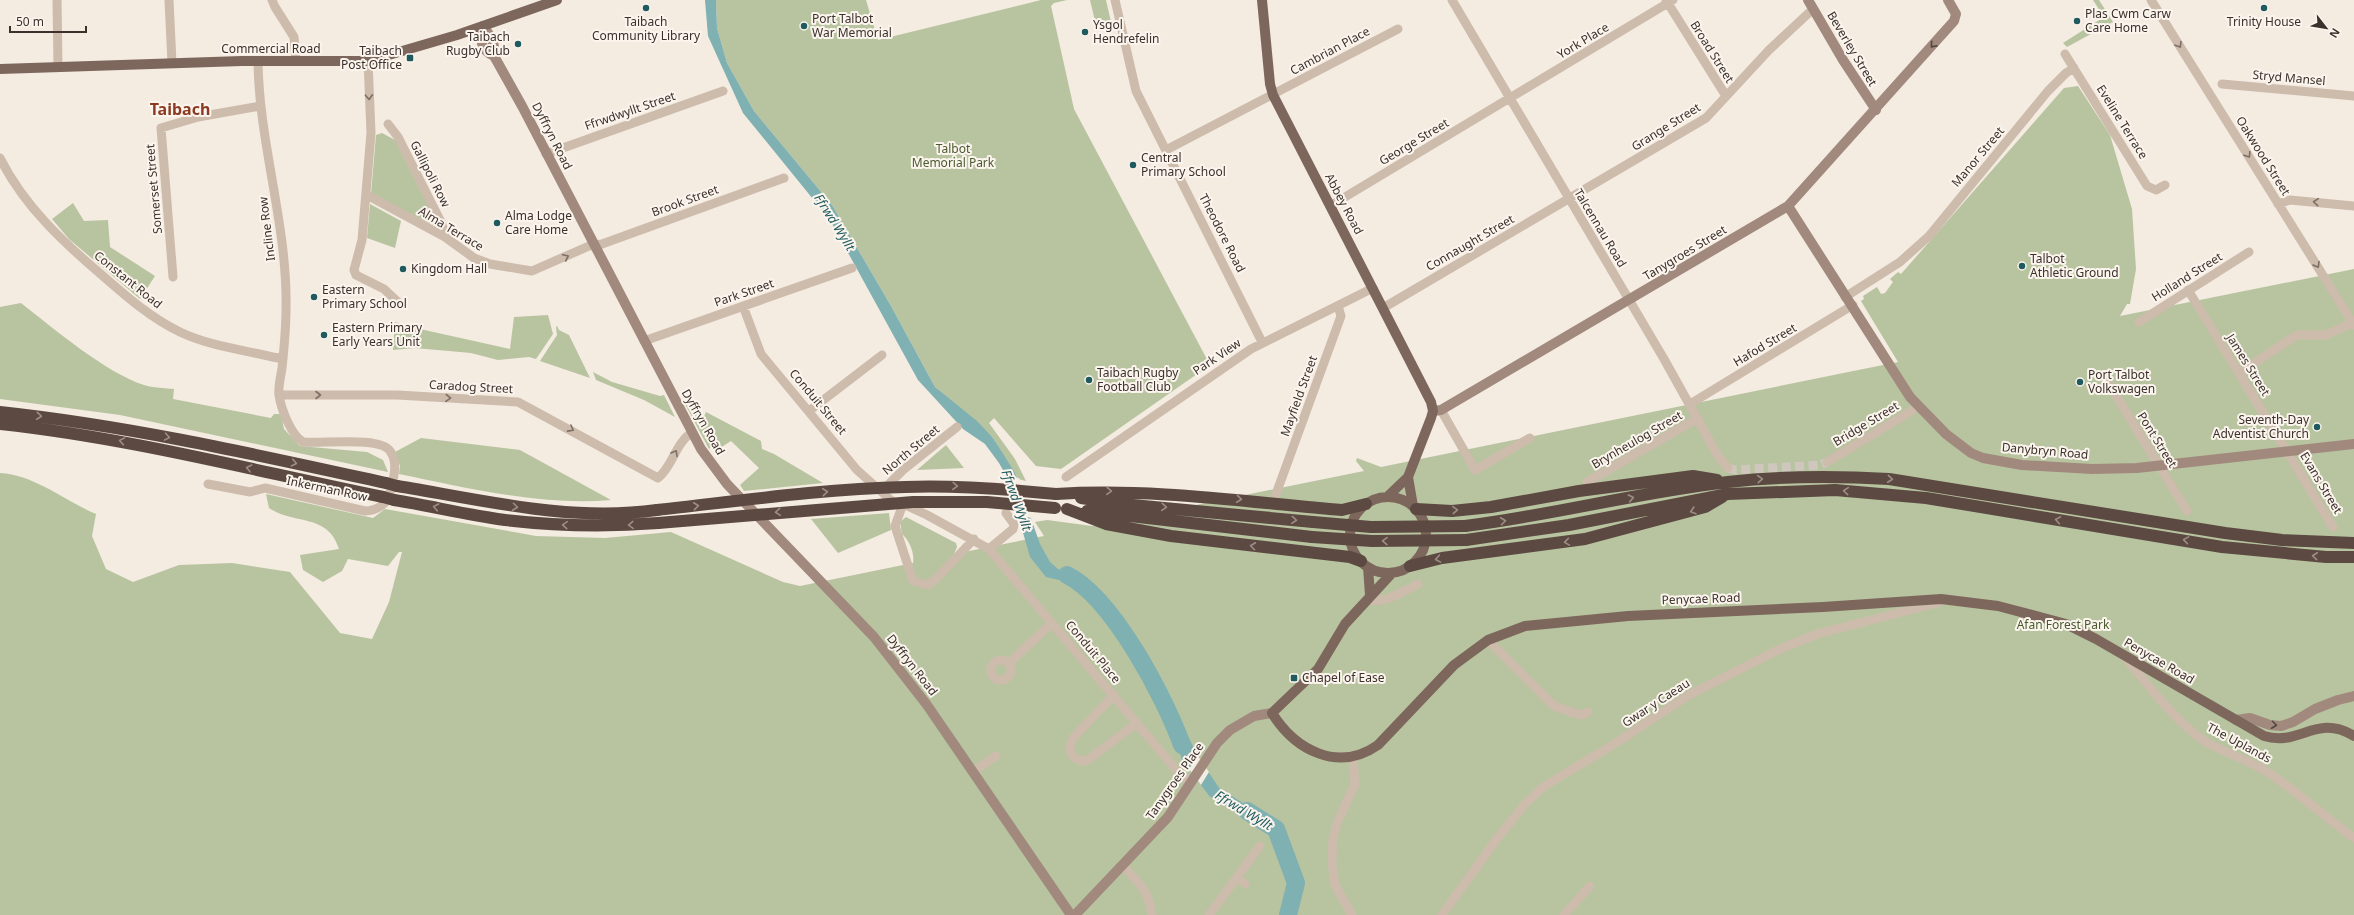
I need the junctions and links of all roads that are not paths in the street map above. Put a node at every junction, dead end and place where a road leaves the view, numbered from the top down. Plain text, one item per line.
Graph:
1 (57, 0) edge
2 (169, 0) edge
3 (272, 0) edge
4 (557, 0) edge
5 (1115, 0) edge
6 (1262, 0) edge
7 (1452, 0) edge
8 (1948, 0) edge
9 (2151, 0) edge
10 (1669, 1) edge
11 (1811, 4) edge
12 (483, 26) junction
13 (1398, 29) dead end
14 (2065, 54) dead end
15 (258, 61) junction
16 (296, 61) junction
17 (368, 61) junction
18 (172, 63) junction
19 (58, 66) junction
20 (2074, 68) junction
21 (0, 69) edge
22 (2222, 84) dead end
23 (723, 91) dead end
24 (1273, 94) junction
25 (1726, 96) junction
26 (2354, 96) edge
27 (1511, 99) junction
28 (260, 106) junction
29 (1876, 110) junction
30 (388, 124) dead end
31 (1166, 150) junction
32 (546, 154) junction
33 (0, 158) edge
34 (784, 178) dead end
35 (2165, 185) dead end
36 (367, 195) junction
37 (1569, 199) junction
38 (2278, 204) junction
39 (1330, 206) junction
40 (1788, 206) junction
41 (2354, 206) edge
42 (445, 237) junction
43 (595, 245) junction
44 (2249, 252) dead end
45 (852, 268) dead end
46 (173, 277) dead end
47 (1373, 288) junction
48 (2188, 290) junction
49 (1845, 297) junction
50 (1629, 300) junction
51 (399, 303) dead end
52 (1852, 305) junction
53 (744, 306) junction
54 (1338, 306) junction
55 (1383, 308) junction
56 (2139, 322) dead end
57 (2353, 324) edge
58 (644, 341) junction
59 (1262, 342) junction
60 (882, 355) dead end
61 (283, 356) junction
62 (2239, 373) junction
63 (2106, 381) dead end
64 (279, 395) junction
65 (1690, 404) junction
66 (1918, 407) junction
67 (809, 411) junction
68 (1437, 411) junction
69 (0, 412) edge
70 (1698, 418) junction
71 (0, 424) edge
72 (957, 427) dead end
73 (691, 433) junction
74 (1530, 438) dead end
75 (2354, 444) edge
76 (2288, 452) junction
77 (1827, 462) tunnel mouth
78 (2160, 467) junction
79 (1728, 468) dead end
80 (1066, 477) dead end
81 (1408, 477) junction
82 (1587, 482) dead end
83 (208, 484) dead end
84 (1728, 488) junction
85 (881, 492) junction
86 (1056, 494) junction
87 (1276, 494) dead end
88 (1387, 497) junction
89 (893, 502) joint
90 (904, 504) junction
91 (1366, 504) junction
92 (1414, 507) junction
93 (1061, 508) junction
94 (2187, 511) dead end
95 (1006, 513) dead end
96 (2333, 527) dead end
97 (974, 539) junction
98 (2354, 543) edge
99 (989, 549) junction
100 (2354, 557) edge
101 (1365, 564) junction
102 (1410, 566) junction
103 (1391, 574) junction
104 (1418, 584) dead end
105 (1368, 597) junction
106 (1941, 599) junction
107 (1052, 623) junction
108 (1488, 640) junction
109 (2124, 657) junction
110 (1009, 663) dead end
111 (1114, 695) junction
112 (2354, 696) edge
113 (1588, 712) dead end
114 (1272, 713) junction
115 (2236, 720) junction
116 (1137, 724) junction
117 (2354, 736) edge
118 (996, 756) dead end
119 (1353, 757) junction
120 (972, 772) junction
121 (1193, 780) junction
122 (2354, 838) edge
123 (1260, 846) dead end
124 (1123, 866) junction
125 (1237, 878) junction
126 (1245, 884) dead end
127 (1590, 886) dead end
128 (1071, 915) edge
129 (1075, 915) edge
130 (1152, 915) edge
131 (1210, 915) edge
132 (1352, 915) edge
133 (1442, 915) edge
134 (1564, 915) edge

1 - 19 street
2 - 18 street
3 - 16 street
4 - 12 main road, Commercial Road
5 - 31 street, Theodore Road
6 - 24 main road, Abbey Road
7 - 27 street, Talcennau Road
8 -> 29 street, Tanygroes Street
9 -> 38 street, Oakwood Street
10 - 25 street, Broad Street
10 - 27 street, York Place
11 - 25 street, Grange Street
11 - 29 street, Beverley Street
12 - 17 main road, Commercial Road
12 - 32 street, Dyffryn Road
13 - 24 street, Cambrian Place
14 - 20 street, Eveline Terrace
15 - 16 main road, Commercial Road
15 - 18 main road, Commercial Road
15 - 28 street, Incline Row
16 - 17 main road, Commercial Road
17 -> 36 street
18 - 19 main road, Commercial Road
19 - 21 main road, Commercial Road
20 - 35 street, Eveline Terrace
20 - 49 street, Manor Street
22 - 26 street, Stryd Mansel
23 - 32 street, Ffrwdwyllt Street
24 - 31 street, Cambrian Place
24 - 39 main road, Abbey Road
25 - 37 street, Grange Street
27 - 37 street, Talcennau Road
27 - 39 street, George Street
28 - 46 street, Somerset Street
28 - 61 street, Incline Row
29 - 40 street, Tanygroes Street
30 - 42 street, Gallipoli Row
31 - 59 street, Theodore Road
32 - 43 street, Dyffryn Road
33 - 61 street, Constant Road
34 - 43 street, Brook Street
36 - 42 street, Alma Terrace
36 - 51 street
37 - 50 street, Talcennau Road
37 - 55 street, Connaught Street
41 -> 38 street
38 -> 57 street, Oakwood Street
39 - 47 main road, Abbey Road
40 - 49 street, Danybryn Road
40 - 50 street, Tanygroes Street
42 -> 43 street, Alma Terrace
43 - 58 street, Dyffryn Road
44 - 48 street, Holland Street
45 - 53 street, Park Street
47 - 54 street, Park View
47 - 55 main road, Abbey Road
48 - 56 street, Holland Street
48 - 62 street, James Street
49 - 52 street, Danybryn Road
50 - 65 street, Talcennau Road
50 - 68 street, Tanygroes Street
52 - 65 street, Hafod Street
52 - 66 street, Danybryn Road
53 - 58 street, Park Street
53 - 67 street, Conduit Street
54 - 59 street, Park View
54 - 87 street, Mayfield Street
55 - 68 main road, Abbey Road
57 - 62 street
58 - 73 street, Dyffryn Road
59 - 80 street, Park View
60 - 67 street
61 - 64 street, Incline Row
62 - 76 street, James Street
63 - 78 street, Pont Street
64 -> 73 street, Caradog Street
64 - 83 street, Inkerman Row
65 - 70 street, Talcennau Road
66 - 77 street, Bridge Street
66 - 78 street, Danybryn Road
67 - 85 street, Conduit Street
68 - 74 street
68 - 81 main road
69 -> 86 highway, bridge
70 - 79 street, Talcennau Road
70 - 82 street, Brynheulog Street
93 -> 71 highway, bridge
72 - 85 street, North Street
73 - 120 street, Dyffryn Road
75 - 76 street, Danybryn Road
76 - 78 street, Danybryn Road
76 - 96 street, Evans Street
78 - 94 street, Pont Street
81 - 88 main road
81 - 92 main road
86 -> 84 highway, bridge
92 -> 84 highway
84 -> 93 highway, bridge
84 -> 98 highway
100 -> 84 highway
84 -> 102 highway
85 - 89 street, Conduit Street
86 -> 91 highway
88 - 91 main road
88 - 92 main road
89 - 90 street, Conduit Place
90 - 97 street, Conduit Place
90 - 97 street
91 - 101 main road
92 - 102 main road
101 -> 93 highway
95 - 99 street
97 - 99 street, Conduit Place
99 - 107 street, Conduit Place
101 - 103 main road
101 - 105 main road
102 - 103 main road
103 - 105 main road
104 - 105 street
105 - 114 main road
106 - 108 main road, Penycae Road
106 - 109 main road, Penycae Road
106 - 133 street, Gwar y Caeau
107 - 110 street
107 - 111 street, Conduit Place
108 - 113 street
108 - 119 main road, Penycae Road
109 - 115 main road, Penycae Road
109 - 122 street, The Uplands
111 - 116 street, Conduit Place
111 - 116 street
115 -> 112 street
114 - 119 main road
114 - 121 street, Tanygroes Place
115 - 117 main road, Penycae Road
116 - 121 street, Conduit Place
118 - 120 street
119 - 132 street
120 - 128 street, Dyffryn Road
121 - 124 street, Tanygroes Place
123 - 125 street
124 - 129 street, Tanygroes Place
124 - 130 street
125 - 126 street
125 - 131 street
127 - 134 street

